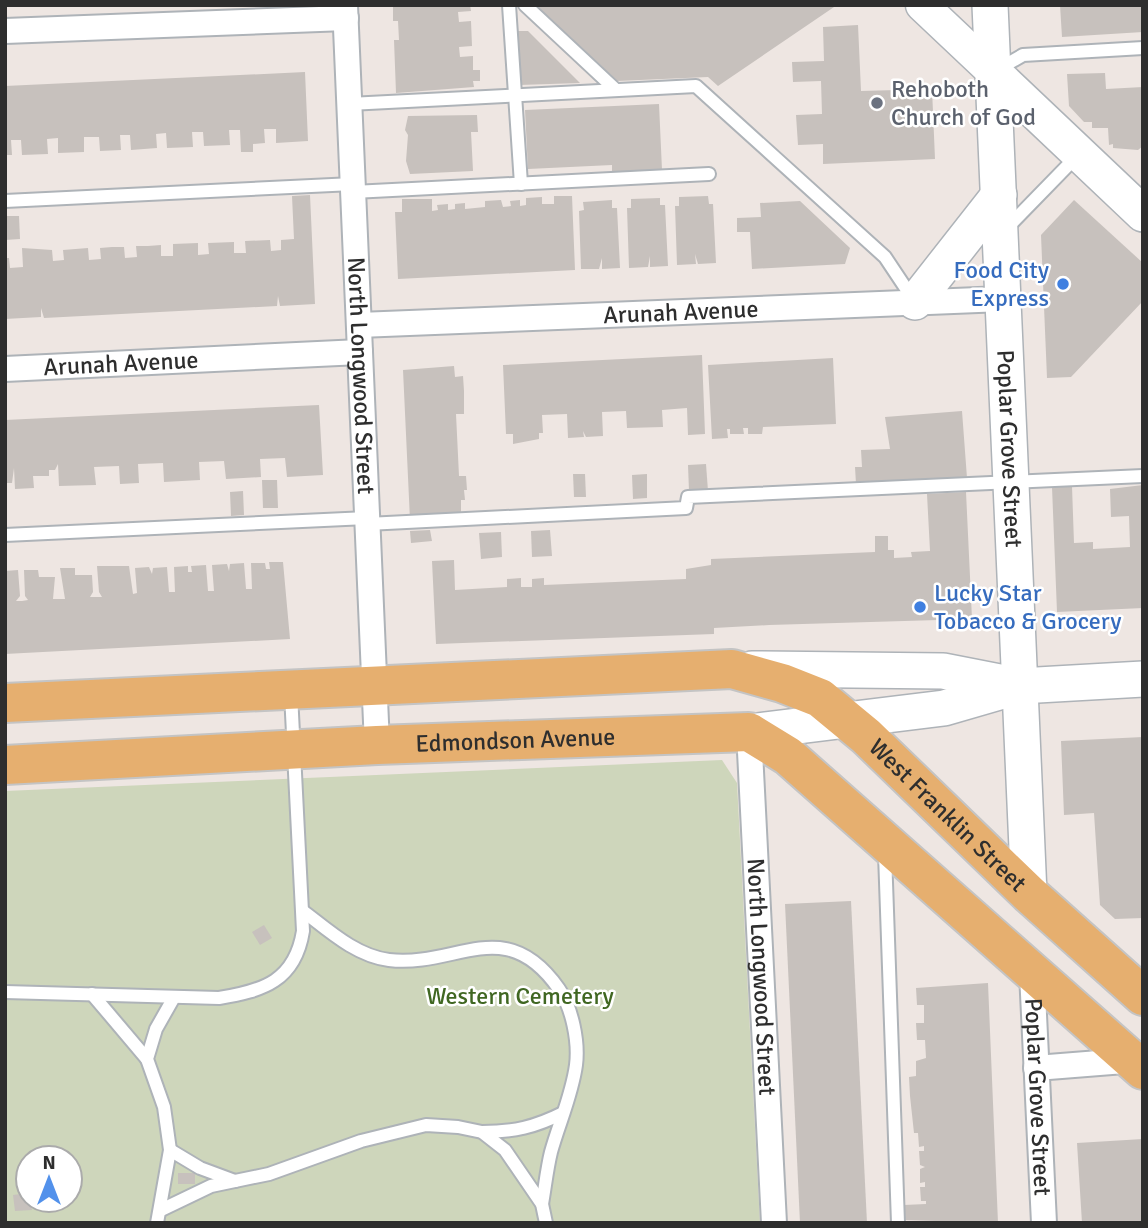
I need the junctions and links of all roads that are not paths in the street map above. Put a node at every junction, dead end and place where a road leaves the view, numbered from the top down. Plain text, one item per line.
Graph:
1 (509, 5) edge
2 (525, 5) edge
3 (922, 5) edge
4 (990, 5) edge
5 (346, 12) edge
6 (5, 31) edge
7 (1143, 48) edge
8 (993, 72) junction
9 (616, 90) junction
10 (515, 96) junction
11 (349, 104) junction
12 (1079, 154) junction
13 (709, 174) dead end
14 (521, 184) junction
15 (353, 188) junction
16 (999, 195) junction
17 (1135, 199) edge
18 (5, 201) edge
19 (1000, 236) junction
20 (1003, 299) junction
21 (915, 302) junction
22 (359, 325) junction
23 (360, 352) junction
24 (5, 369) edge
25 (1143, 476) edge
26 (1011, 482) junction
27 (367, 521) junction
28 (5, 535) edge
29 (732, 669) junction
30 (1143, 679) edge
31 (374, 686) junction
32 (1020, 686) junction
33 (290, 690) junction
34 (5, 704) edge
35 (845, 720) junction
36 (749, 732) junction
37 (377, 745) junction
38 (293, 750) junction
39 (5, 765) edge
40 (885, 843) junction
41 (1029, 894) junction
42 (303, 911) junction
43 (1032, 973) junction
44 (5, 992) edge
45 (92, 993) junction
46 (1143, 996) edge
47 (173, 999) junction
48 (147, 1059) junction
49 (1139, 1063) edge
50 (1036, 1068) junction
51 (563, 1113) junction
52 (482, 1132) junction
53 (170, 1150) junction
54 (236, 1181) junction
55 (542, 1204) junction
56 (159, 1217) edge
57 (546, 1223) edge
58 (774, 1223) edge
59 (898, 1223) edge
60 (1044, 1223) edge

1 - 10 lane
2 - 9 lane
3 - 8 street
4 - 8 main road, Poplar Grove Street
5 - 6 street
5 - 11 street, North Longwood Street
7 - 8 lane
8 - 12 main road
8 - 16 main road, Poplar Grove Street
9 - 10 lane
9 - 21 lane
10 - 11 lane
10 - 14 lane
11 - 15 street, North Longwood Street
12 - 17 main road
12 - 19 lane
13 - 14 lane
14 - 15 lane
15 - 18 lane
15 - 22 street, North Longwood Street
16 - 19 main road, Poplar Grove Street
16 - 21 main road
19 - 20 main road, Poplar Grove Street
20 - 21 street, Arunah Avenue
20 - 26 main road, Poplar Grove Street
21 - 22 street, Arunah Avenue
22 - 23 street, North Longwood Street
23 - 24 street, Arunah Avenue
23 - 27 street, North Longwood Street
25 - 26 lane
26 - 27 lane
26 - 32 main road, Poplar Grove Street
27 - 28 lane
27 - 31 street, North Longwood Street
29 - 31 main road, Edmondson Avenue
29 - 32 main road, Edmondson Avenue
29 - 35 main road, West Franklin Street
30 - 32 main road, Edmondson Avenue
31 - 33 main road, Edmondson Avenue
31 - 37 street, North Longwood Street
32 - 35 main road, Edmondson Avenue
32 - 41 main road, Poplar Grove Street
33 - 34 main road, Edmondson Avenue
33 - 38 lane
35 - 36 main road, Edmondson Avenue
35 - 41 main road, West Franklin Street
36 - 37 main road, Edmondson Avenue
36 - 40 main road
36 - 58 street, North Longwood Street
37 - 38 main road, Edmondson Avenue
38 - 39 main road, Edmondson Avenue
38 - 42 lane
40 - 43 main road
40 - 59 lane
41 - 46 main road, West Franklin Street
42 - 47 lane
42 - 51 lane
43 - 49 main road
43 - 50 street, Poplar Grove Street
44 - 45 lane
45 - 47 lane
45 - 48 lane
47 - 48 lane
48 - 53 lane
49 - 50 street
50 - 60 street, Poplar Grove Street
51 - 52 lane
51 - 55 lane
52 - 54 lane
52 - 55 lane
53 - 54 lane
53 - 56 lane
54 - 56 lane
55 - 57 lane

